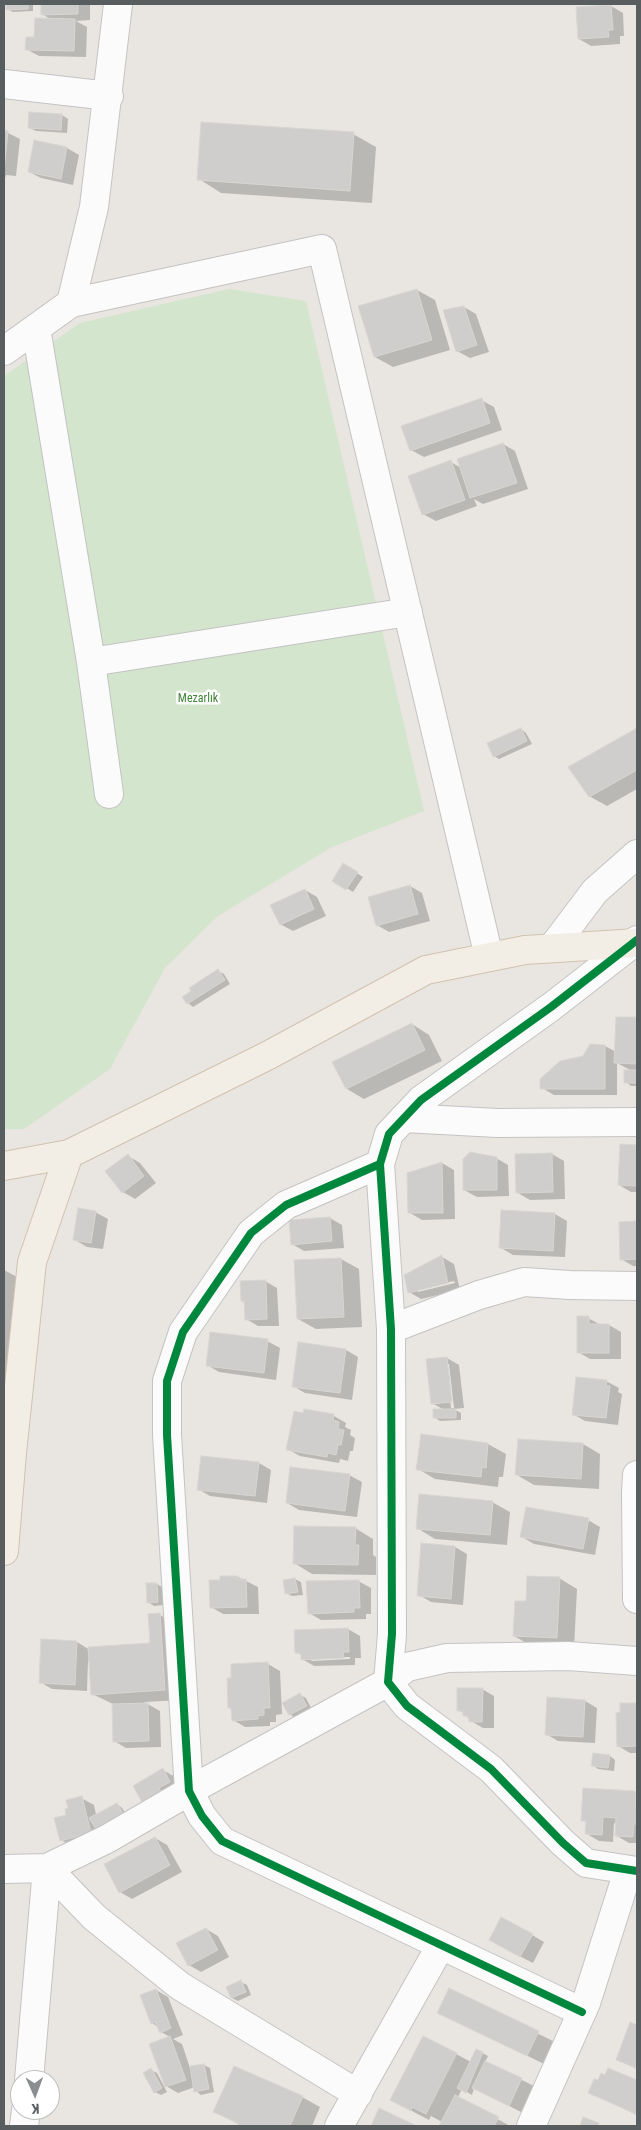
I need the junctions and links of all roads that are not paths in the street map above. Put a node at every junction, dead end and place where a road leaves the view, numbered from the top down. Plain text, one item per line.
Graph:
1 (118, 4) edge
2 (4, 84) edge
3 (109, 96) junction
4 (71, 304) junction
5 (36, 328) junction
6 (4, 351) edge
7 (408, 612) junction
8 (91, 662) junction
9 (109, 794) dead end
10 (637, 854) edge
11 (636, 942) edge
12 (552, 948) junction
13 (489, 957) junction
14 (404, 1118) junction
15 (637, 1122) edge
16 (70, 1154) junction
17 (380, 1164) junction
18 (4, 1166) edge
19 (637, 1286) edge
20 (391, 1329) junction
21 (637, 1476) edge
22 (4, 1551) edge
23 (637, 1599) edge
24 (637, 1661) edge
25 (388, 1682) junction
26 (189, 1791) junction
27 (47, 1868) junction
28 (4, 1869) edge
29 (632, 1871) edge
30 (441, 1945) junction
31 (582, 2012) junction
32 (30, 2070) edge
33 (358, 2094) junction
34 (339, 2126) edge
35 (531, 2126) edge

1 - 3 street
2 - 3 street
3 - 4 street
4 - 5 street
4 - 7 street
5 - 6 street
5 - 8 street
7 - 8 street
7 - 13 street
8 - 9 street
10 - 12 street
11 - 12 main road
11 - 14 street
12 - 13 main road
13 - 16 main road
14 - 15 street
14 - 17 street
16 - 18 main road
16 - 22 main road
17 - 20 street
17 - 26 street
19 - 20 street
20 - 25 street
21 - 23 street
24 - 25 street
25 - 26 street
25 - 29 street
26 - 27 street
26 - 30 street
27 - 28 street
27 - 32 street
27 - 33 street
29 - 31 street
30 - 31 street
30 - 33 street
31 - 35 street
33 - 34 street

